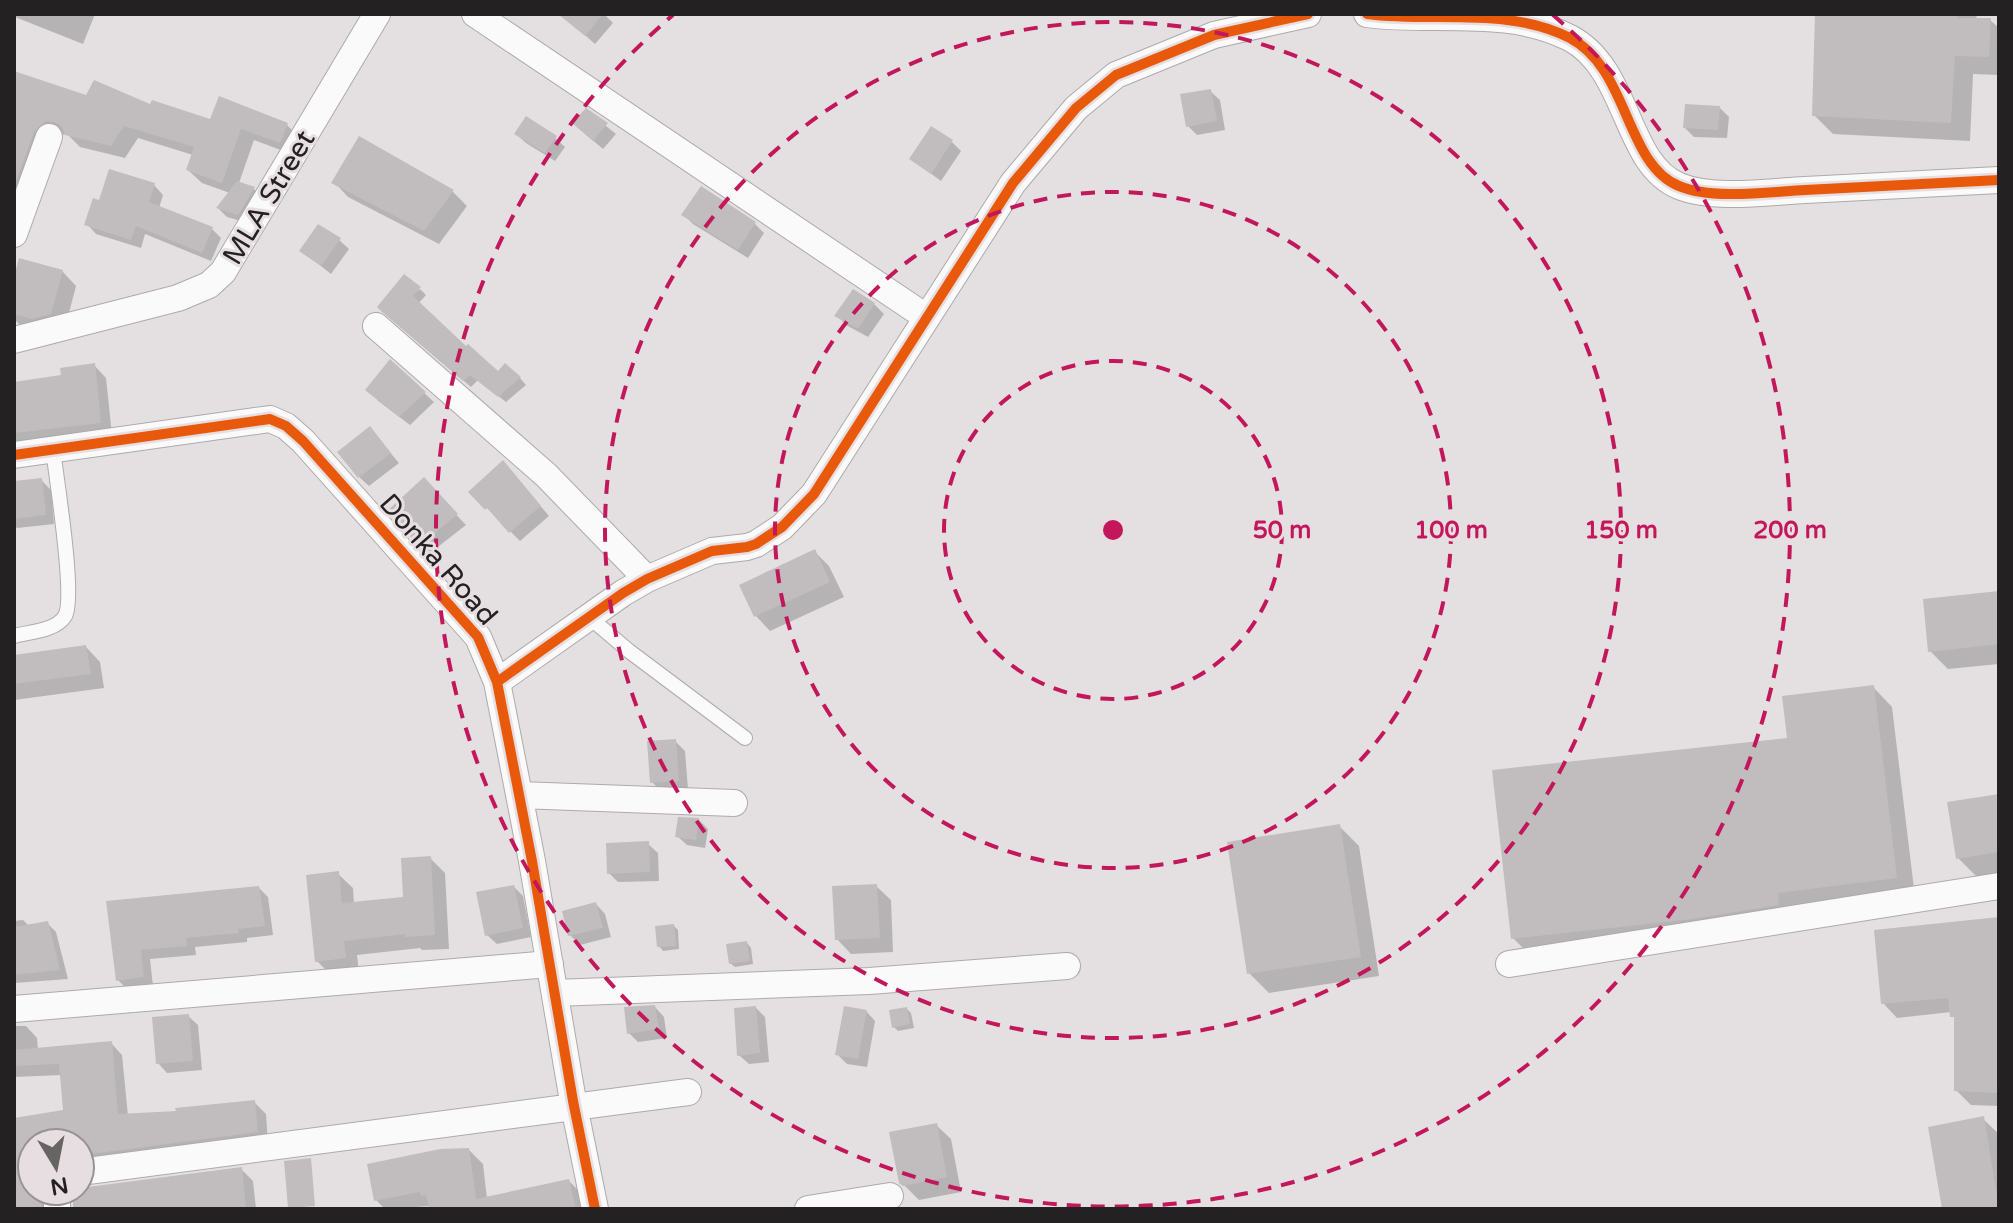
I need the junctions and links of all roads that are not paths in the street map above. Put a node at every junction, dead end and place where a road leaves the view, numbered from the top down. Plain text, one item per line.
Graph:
1 (377, 14) edge
2 (475, 14) edge
3 (1308, 14) edge
4 (1367, 14) edge
5 (49, 137) dead end
6 (1999, 180) edge
7 (14, 234) edge
8 (926, 317) junction
9 (376, 326) dead end
10 (14, 340) edge
11 (53, 449) junction
12 (14, 455) edge
13 (647, 579) junction
14 (589, 617) junction
15 (14, 636) edge
16 (497, 682) junction
17 (745, 738) dead end
18 (519, 795) junction
19 (734, 803) dead end
20 (1999, 886) edge
21 (550, 964) junction
22 (1509, 964) dead end
23 (1067, 966) dead end
24 (555, 993) junction
25 (14, 1009) edge
26 (688, 1092) dead end
27 (575, 1109) junction
28 (96, 1170) edge
29 (890, 1196) dead end
30 (595, 1209) edge
31 (808, 1209) edge

1 - 10 street, MLA Street
2 - 8 street
3 - 8 street
4 - 6 street
5 - 7 street
8 - 13 street
9 - 13 street
11 - 12 street, Donka Road
11 - 15 lane
11 - 16 street, Donka Road
13 - 14 street
14 - 16 street
14 - 17 lane
16 - 18 street, Donka Road
18 - 19 street
18 - 21 street, Donka Road
20 - 22 street
21 - 24 street, Donka Road
21 - 25 street
23 - 24 street
24 - 27 street, Donka Road
26 - 27 street
27 - 28 street
27 - 30 street, Donka Road
29 - 31 street

